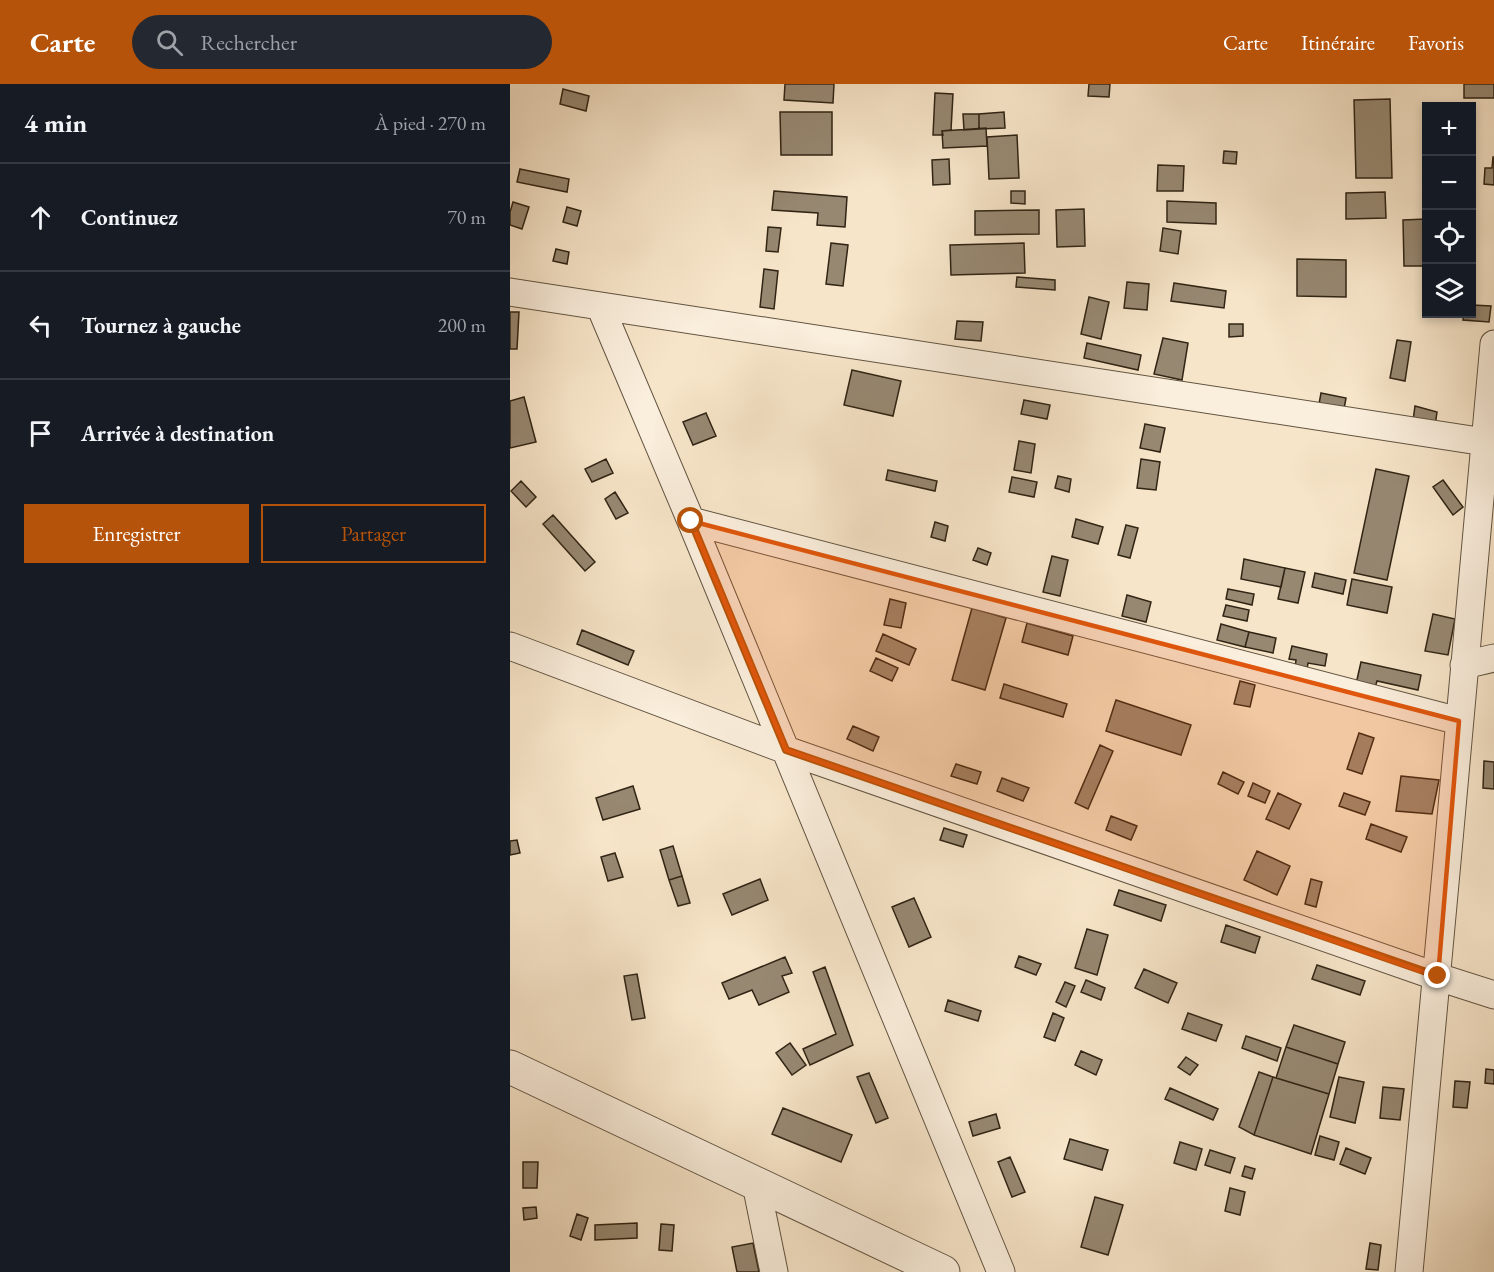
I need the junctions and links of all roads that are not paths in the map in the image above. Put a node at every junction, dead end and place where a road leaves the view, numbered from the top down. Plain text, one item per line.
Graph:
1 (510, 292) edge
2 (600, 306) junction
3 (1494, 344) edge
4 (1485, 442) junction
5 (691, 521) junction
6 (510, 646) edge
7 (1494, 658) edge
8 (1464, 665) junction
9 (1459, 721) junction
10 (786, 750) junction
11 (1438, 976) junction
12 (1494, 994) edge
13 (510, 1067) edge
14 (756, 1184) junction
15 (774, 1272) edge
16 (943, 1272) edge
17 (1001, 1272) edge
18 (1409, 1272) edge

1 - 2 street
2 - 4 street
2 - 5 street
3 - 4 street
4 - 8 street
5 - 9 street
5 - 10 street
6 - 10 street
7 - 8 street
8 - 9 street
9 - 11 street
10 - 11 street
10 - 17 street
11 - 12 street
11 - 18 street
13 - 14 street
14 - 15 street
14 - 16 street

